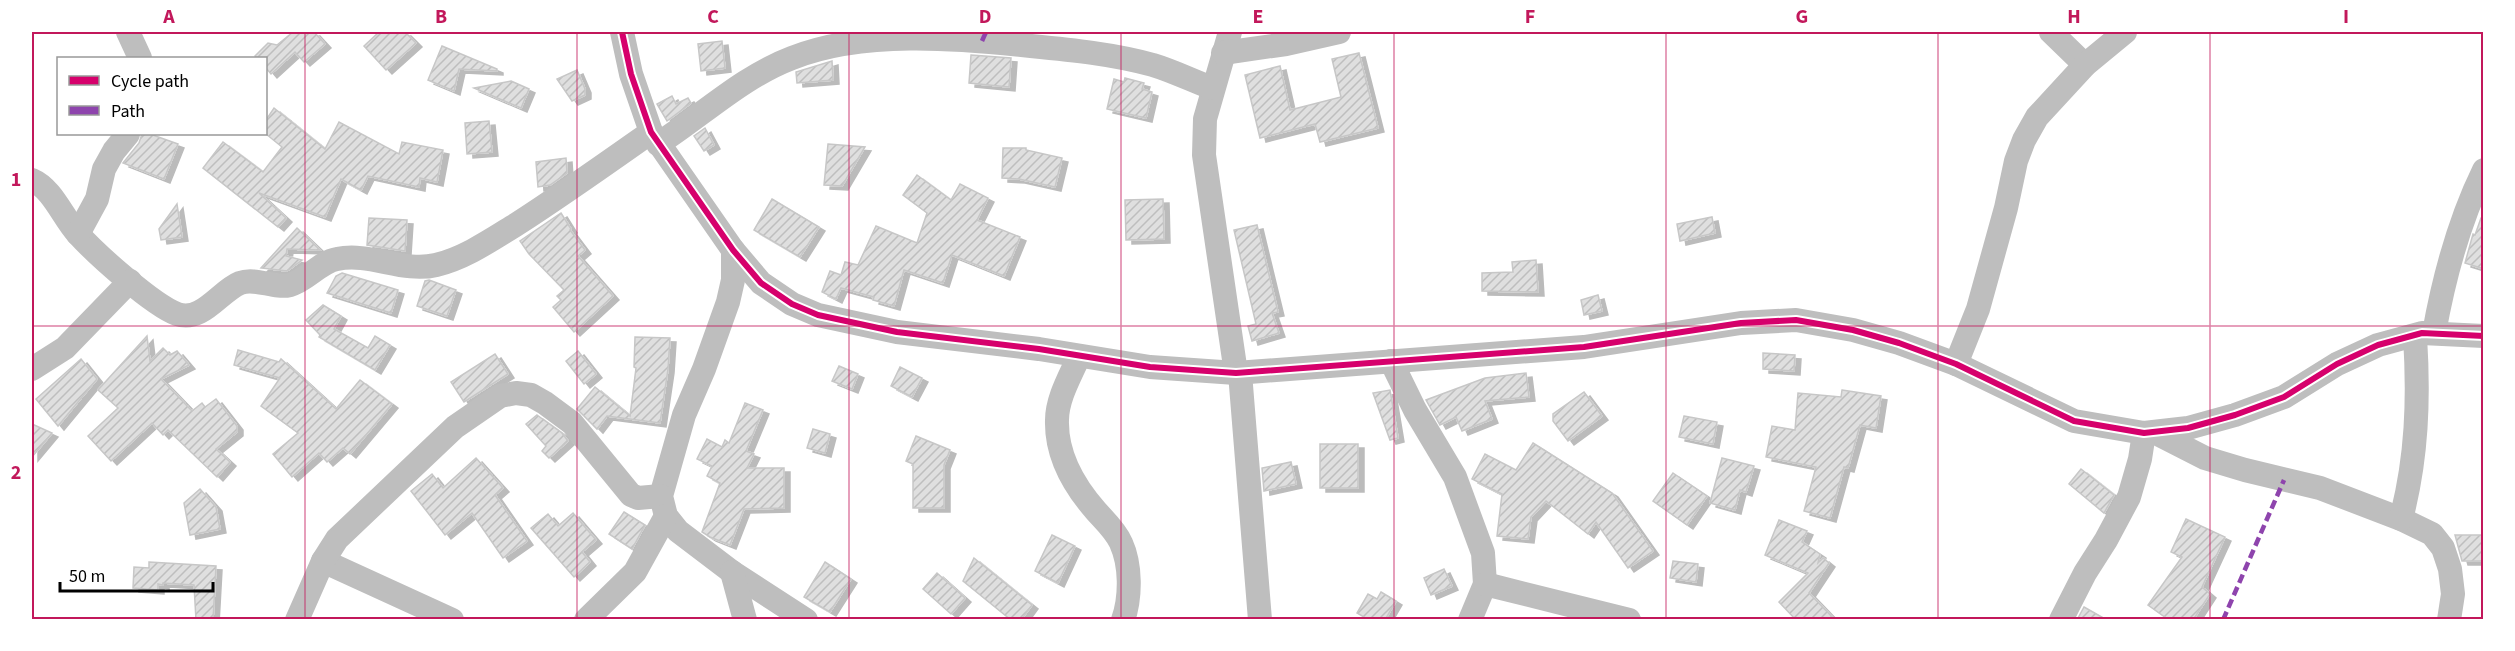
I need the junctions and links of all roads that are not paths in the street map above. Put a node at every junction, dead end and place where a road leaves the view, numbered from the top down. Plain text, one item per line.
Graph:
1 (128, 32) edge
2 (622, 32) edge
3 (1339, 32) edge
4 (2051, 32) edge
5 (2125, 32) edge
6 (1226, 42) edge
7 (140, 57) edge
8 (2085, 65) junction
9 (1212, 88) junction
10 (127, 135) edge
11 (655, 138) junction
12 (2484, 170) edge
13 (32, 180) edge
14 (78, 234) junction
15 (733, 250) junction
16 (130, 280) junction
17 (2424, 334) junction
18 (2484, 336) edge
19 (1079, 356) junction
20 (1391, 361) junction
21 (1956, 364) junction
22 (32, 369) edge
23 (1238, 373) junction
24 (2150, 433) junction
25 (664, 506) junction
26 (2401, 519) junction
27 (323, 561) junction
28 (732, 572) junction
29 (1485, 584) junction
30 (610, 610) edge
31 (297, 620) edge
32 (452, 620) edge
33 (586, 620) edge
34 (745, 620) edge
35 (806, 620) edge
36 (1123, 620) edge
37 (1260, 620) edge
38 (1470, 620) edge
39 (1629, 620) edge
40 (2061, 620) edge
41 (2449, 620) edge

1 - 7 street
2 - 11 street
3 - 6 street
4 - 8 street
5 - 8 street
6 - 9 street
8 - 21 street
9 - 11 street
9 - 23 street
10 - 14 street
11 - 15 street
11 - 16 street
12 - 17 street
13 - 14 street
14 - 16 street
15 - 19 street
15 - 25 street
16 - 22 street
17 - 18 street
17 - 24 street
17 - 26 street
19 - 23 street
19 - 36 street
20 - 21 street
20 - 23 street
20 - 29 street
21 - 24 street
23 - 37 street
24 - 26 street
24 - 40 street
25 - 27 street
25 - 28 street
25 - 30 street
26 - 41 street
27 - 31 street
27 - 32 street
28 - 34 street
28 - 35 street
29 - 38 street
29 - 39 street
30 - 33 street

